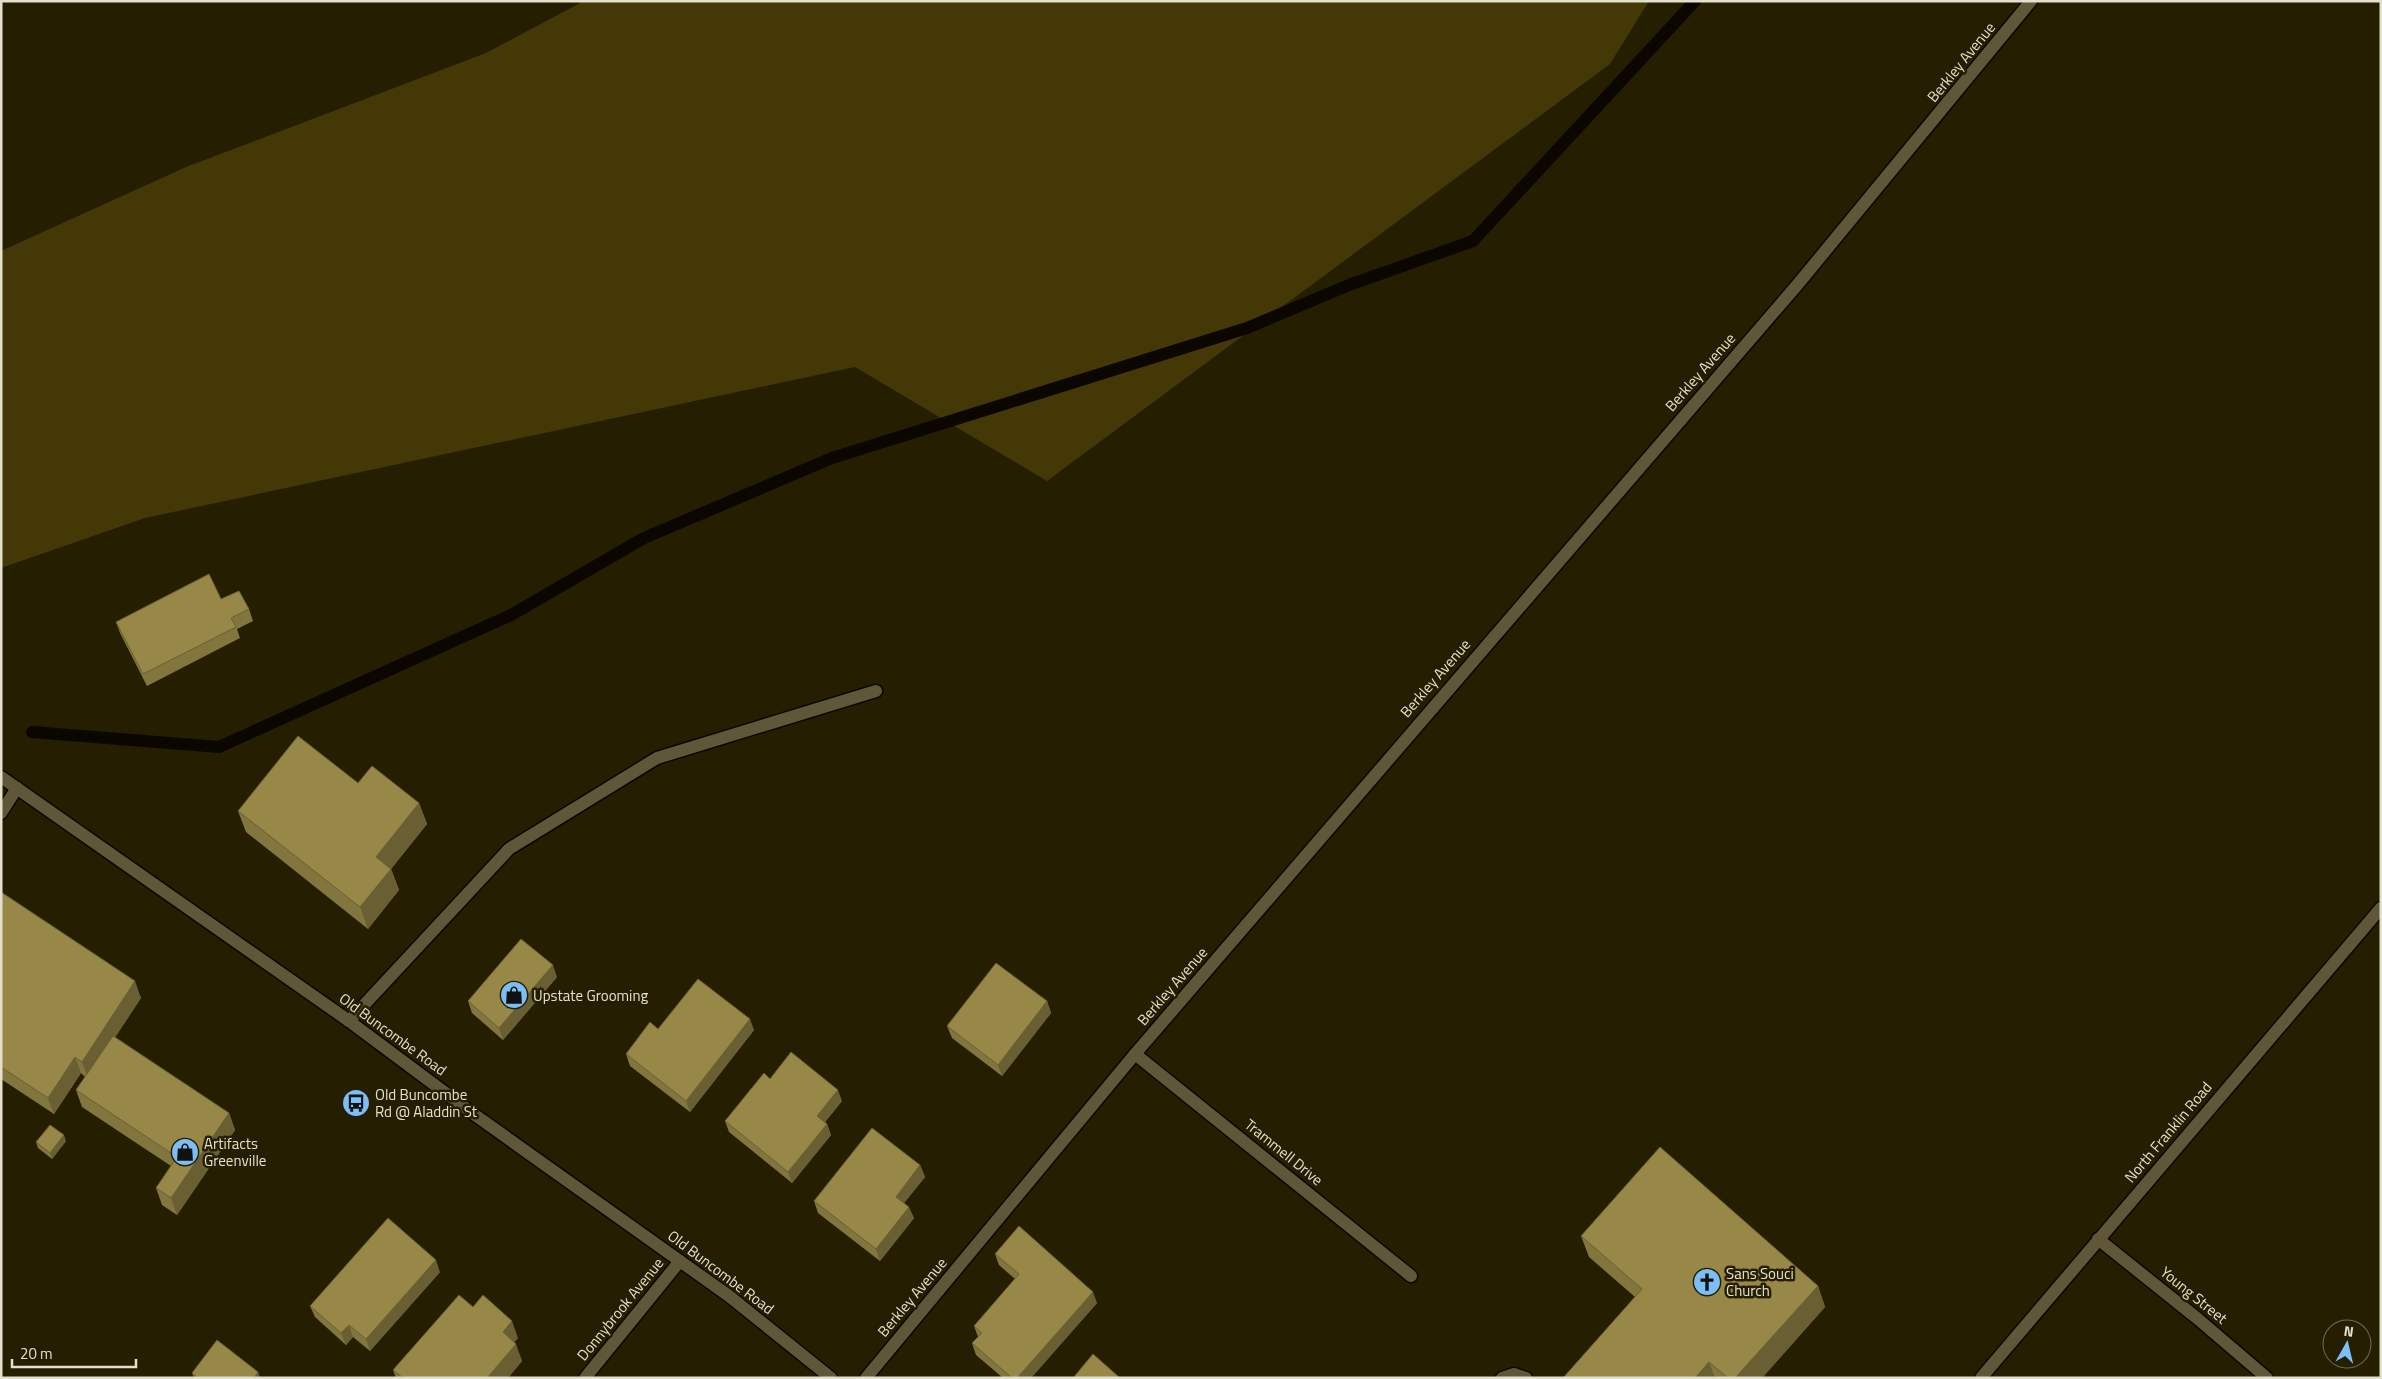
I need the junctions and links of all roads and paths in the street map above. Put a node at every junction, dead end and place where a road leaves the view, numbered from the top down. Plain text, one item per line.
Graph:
1 (2031, 1) edge
2 (876, 691) dead end
3 (1, 778) edge
4 (17, 788) junction
5 (1, 813) edge
6 (2381, 908) edge
7 (349, 1021) junction
8 (1135, 1054) junction
9 (2098, 1239) junction
10 (680, 1261) junction
11 (1412, 1276) dead end
12 (585, 1378) edge
13 (832, 1378) edge
14 (866, 1378) edge
15 (1502, 1378) edge
16 (1526, 1378) edge
17 (1981, 1378) edge
18 (2267, 1378) edge

1 - 8 street, Berkley Avenue
2 - 7 street
3 - 4 street, Old Buncombe Road
4 - 5 street
4 - 7 street, Old Buncombe Road
6 - 9 street, North Franklin Road
7 - 10 street, Old Buncombe Road
8 - 11 street, Trammell Drive
8 - 14 street, Berkley Avenue
9 - 17 street, North Franklin Road
9 - 18 street, Young Street
10 - 12 street, Donnybrook Avenue
10 - 13 street, Old Buncombe Road
15 - 16 street

